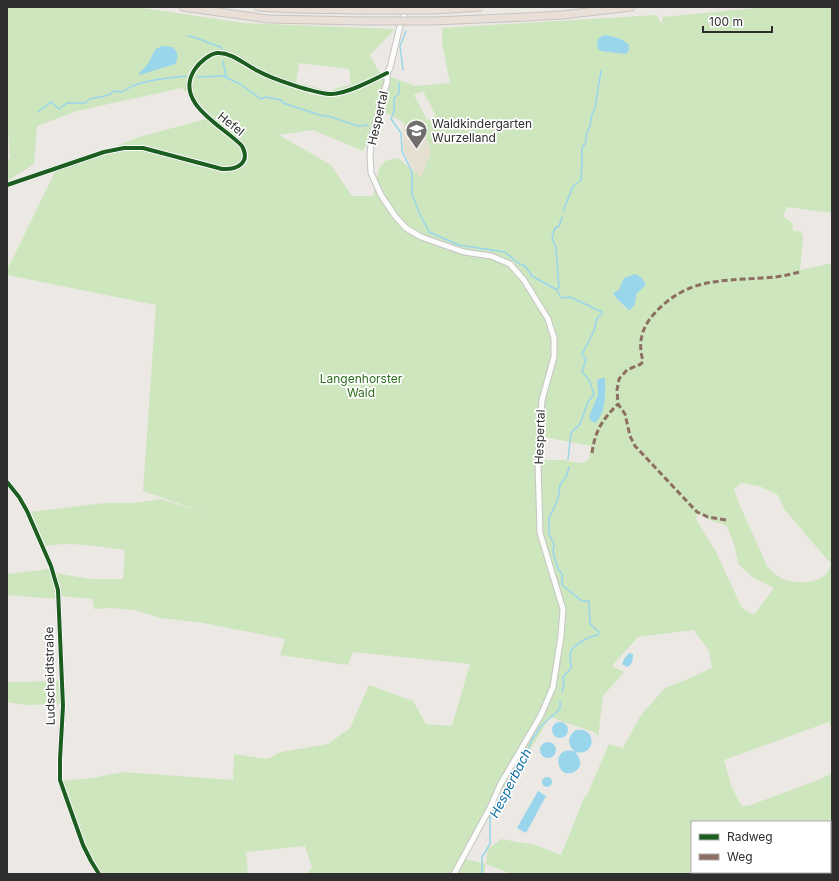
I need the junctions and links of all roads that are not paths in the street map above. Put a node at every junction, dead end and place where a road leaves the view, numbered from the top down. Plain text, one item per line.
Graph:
1 (182, 7) edge
2 (258, 7) edge
3 (406, 7) edge
4 (482, 7) edge
5 (631, 7) edge
6 (387, 73) junction
7 (7, 185) edge
8 (7, 482) edge
9 (99, 874) edge
10 (454, 874) edge

1 - 5 highway, bridge
2 - 4 highway, bridge
3 - 6 main road
6 - 7 street, Hefel
6 - 10 main road, Hespertal
8 - 9 street, Ludscheidtstraße

